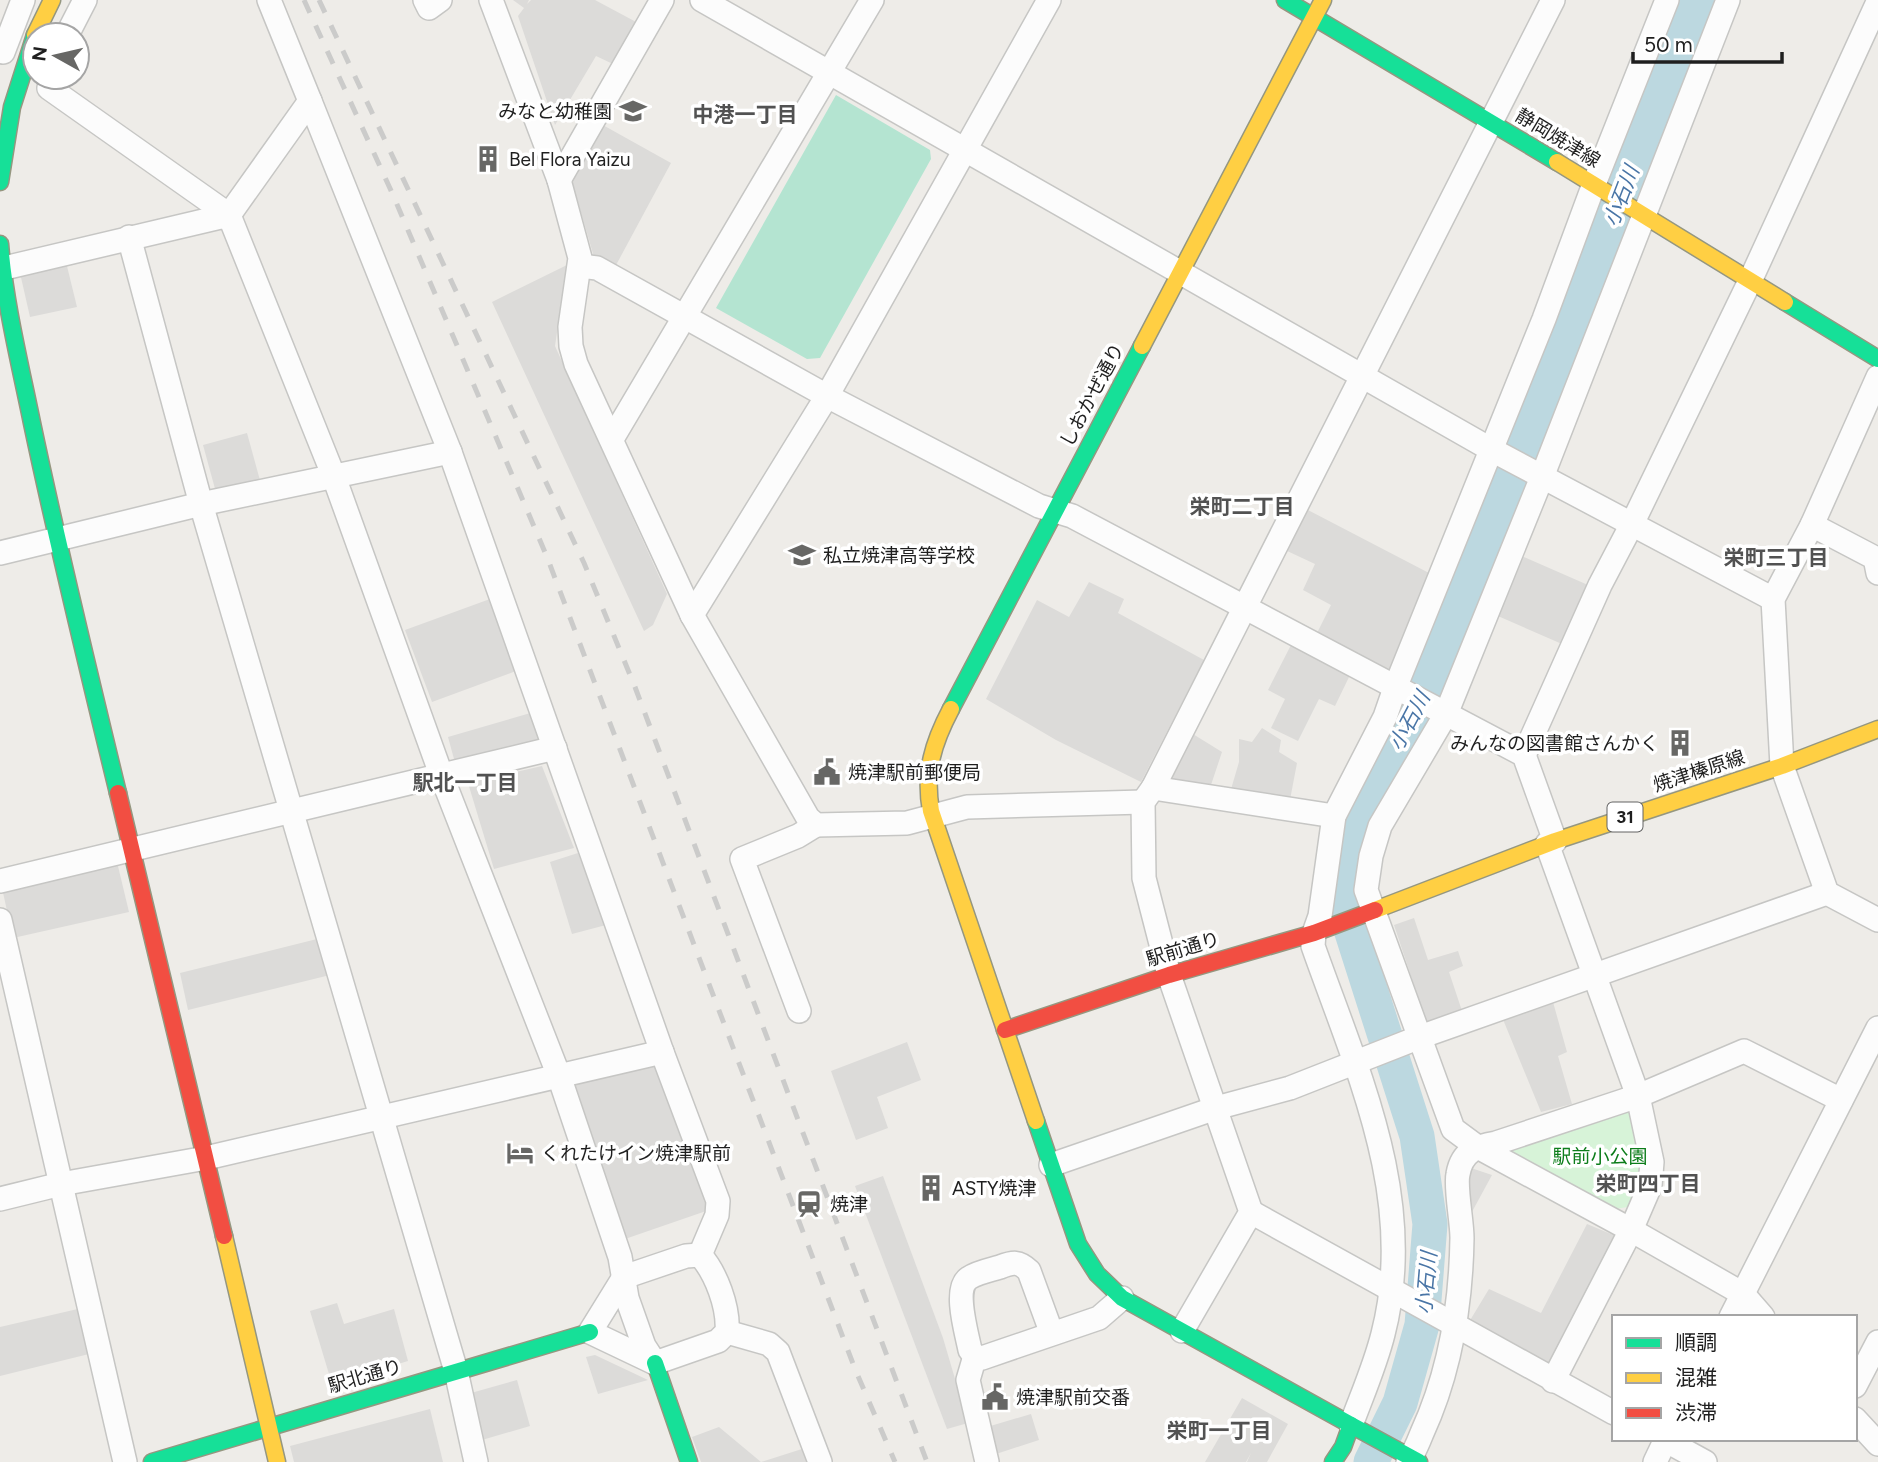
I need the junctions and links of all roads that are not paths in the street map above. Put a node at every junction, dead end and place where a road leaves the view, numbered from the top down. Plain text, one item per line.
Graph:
1 (23, 0) edge
2 (52, 0) edge
3 (86, 0) edge
4 (269, 0) edge
5 (425, 0) edge
6 (440, 0) edge
7 (491, 0) edge
8 (662, 0) edge
9 (702, 0) edge
10 (872, 0) edge
11 (1049, 0) edge
12 (1285, 0) edge
13 (1323, 0) edge
14 (1553, 0) edge
15 (1667, 0) edge
16 (1728, 0) edge
17 (1878, 2) edge
18 (1314, 17) junction
19 (42, 21) edge
20 (75, 21) edge
21 (2, 50) edge
22 (21, 68) edge
23 (831, 72) junction
24 (21, 73) edge
25 (53, 91) edge
26 (310, 101) junction
27 (1491, 122) junction
28 (966, 149) junction
29 (559, 180) junction
30 (0, 182) edge
31 (1596, 186) junction
32 (1641, 213) junction
33 (229, 215) junction
34 (129, 237) junction
35 (0, 244) edge
36 (580, 266) junction
37 (1, 269) edge
38 (1180, 272) junction
39 (1750, 281) junction
40 (683, 317) junction
41 (1878, 359) edge
42 (1362, 376) junction
43 (1878, 377) edge
44 (827, 396) junction
45 (612, 439) junction
46 (1494, 451) junction
47 (450, 452) junction
48 (1539, 475) junction
49 (334, 477) junction
50 (201, 503) junction
51 (1055, 511) junction
52 (1632, 524) junction
53 (1812, 525) junction
54 (56, 539) junction
55 (0, 553) edge
56 (1878, 573) edge
57 (1773, 599) junction
58 (1243, 608) junction
59 (692, 615) junction
60 (1398, 690) junction
61 (1443, 712) junction
62 (1878, 729) edge
63 (555, 748) junction
64 (1524, 755) junction
65 (1782, 766) junction
66 (442, 777) junction
67 (1148, 795) junction
68 (293, 812) junction
69 (932, 816) junction
70 (1334, 816) junction
71 (816, 825) junction
72 (1551, 842) junction
73 (130, 850) junction
74 (0, 881) edge
75 (1827, 893) junction
76 (1370, 913) junction
77 (0, 919) edge
78 (1878, 920) edge
79 (1320, 931) junction
80 (1169, 975) junction
81 (1595, 976) junction
82 (799, 1011) dead end
83 (1878, 1028) edge
84 (1005, 1030) junction
85 (1413, 1040) junction
86 (662, 1052) junction
87 (1361, 1059) junction
88 (559, 1076) junction
89 (1638, 1097) junction
90 (1841, 1100) junction
91 (1216, 1108) junction
92 (382, 1117) junction
93 (1476, 1146) junction
94 (206, 1158) junction
95 (1051, 1165) junction
96 (61, 1184) junction
97 (0, 1199) edge
98 (1251, 1212) junction
99 (1631, 1230) junction
100 (700, 1255) junction
101 (624, 1277) junction
102 (1398, 1293) junction
103 (1743, 1294) junction
104 (1122, 1298) junction
105 (1732, 1315) edge
106 (1761, 1315) edge
107 (1447, 1320) junction
108 (1182, 1331) junction
109 (590, 1332) junction
110 (727, 1332) junction
111 (1052, 1334) junction
112 (1878, 1342) edge
113 (975, 1356) junction
114 (654, 1363) junction
115 (456, 1371) junction
116 (1553, 1381) junction
117 (1857, 1382) edge
118 (1612, 1412) edge
119 (1857, 1421) edge
120 (269, 1426) junction
121 (1359, 1429) junction
122 (1665, 1441) edge
123 (1667, 1441) edge
124 (1878, 1444) edge
125 (1408, 1458) edge
126 (125, 1462) edge
127 (152, 1462) edge
128 (277, 1462) edge
129 (476, 1462) edge
130 (688, 1462) edge
131 (820, 1462) edge
132 (988, 1462) edge
133 (1333, 1462) edge
134 (1655, 1462) edge
135 (1705, 1462) edge

1 - 21 street
2 - 19 street
3 - 20 street
4 - 26 street
5 - 6 street
7 - 29 street
8 - 29 street
9 - 23 street
10 - 23 street
11 - 28 street
12 - 18 street, 静岡焼津線
13 - 18 street, しおかぜ通り
14 - 27 street
15 - 31 street
16 - 32 street
17 - 39 street
18 - 27 street, 静岡焼津線
18 - 38 street, しおかぜ通り
21 - 22 street
23 - 28 street
23 - 40 street
24 - 30 street
25 - 33 street
26 - 33 street
26 - 47 street
27 - 31 street, 静岡焼津線
27 - 42 street
28 - 38 street
28 - 44 street
29 - 36 street
31 - 32 street, 静岡焼津線
31 - 46 street
32 - 39 street, 静岡焼津線
32 - 48 street
33 - 34 street
33 - 49 street
34 - 37 street
34 - 50 street
35 - 37 street
36 - 40 street
36 - 45 street
37 - 54 street
38 - 42 street
38 - 51 street, しおかぜ通り
39 - 41 street, 静岡焼津線
39 - 52 street
40 - 44 street
40 - 45 street
42 - 46 street
42 - 58 street
43 - 53 street
44 - 51 street
44 - 59 street
45 - 59 street
46 - 48 street
46 - 60 street
47 - 49 street
47 - 63 street
48 - 52 street
48 - 61 street
49 - 50 street
49 - 66 street
50 - 54 street
50 - 68 street
51 - 58 street
51 - 69 street, しおかぜ通り
52 - 57 street
52 - 64 street
53 - 56 street
53 - 57 street
54 - 55 street
54 - 73 street
57 - 65 street
58 - 60 street
58 - 67 street
59 - 71 street
60 - 61 street
60 - 70 street
61 - 64 street
61 - 76 street
62 - 65 street, 焼津榛原線 / 31
63 - 66 street
63 - 86 street
64 - 72 street
65 - 72 street, 焼津榛原線 / 31
65 - 75 street
66 - 68 street
66 - 88 street
67 - 69 street
67 - 70 street
67 - 80 street
68 - 73 street
68 - 92 street
69 - 71 street
69 - 84 street, しおかぜ通り
70 - 79 street
71 - 82 street
72 - 76 street, 焼津榛原線 / 31
72 - 81 street
73 - 74 street
73 - 94 street
75 - 78 street
75 - 81 street
76 - 79 street, 駅前通り / 31
76 - 85 street
77 - 96 street
79 - 80 street, 駅前通り / 31
79 - 87 street
80 - 84 street, 駅前通り / 31
80 - 91 street
81 - 85 street
81 - 89 street
83 - 90 street
84 - 95 street, しおかぜ通り
85 - 87 street
85 - 93 street
86 - 88 street
86 - 100 street
87 - 91 street
87 - 102 street
88 - 92 street
88 - 101 street
89 - 90 street
89 - 93 street
89 - 99 street
90 - 103 street
91 - 95 street
91 - 98 street
92 - 94 street
92 - 115 street
93 - 99 street
93 - 107 street
94 - 96 street
94 - 120 street
95 - 104 street, しおかぜ通り
96 - 97 street
96 - 126 street
98 - 102 street
98 - 108 street
99 - 103 street
99 - 116 street
100 - 101 street
100 - 110 street
101 - 109 street
101 - 114 street
102 - 107 street
102 - 121 street
103 - 105 street
103 - 106 street
104 - 108 street, しおかぜ通り
104 - 111 street
107 - 116 street
107 - 125 street
108 - 121 street, しおかぜ通り
109 - 114 street
109 - 115 street, 駅北通り
110 - 114 street
110 - 131 street
111 - 113 street
111 - 113 street
112 - 117 street
113 - 132 street
114 - 130 street
115 - 120 street, 駅北通り
115 - 129 street
116 - 118 street
119 - 124 street
120 - 127 street, 駅北通り
120 - 128 street
121 - 125 street, しおかぜ通り
121 - 133 street
122 - 134 street
123 - 135 street

